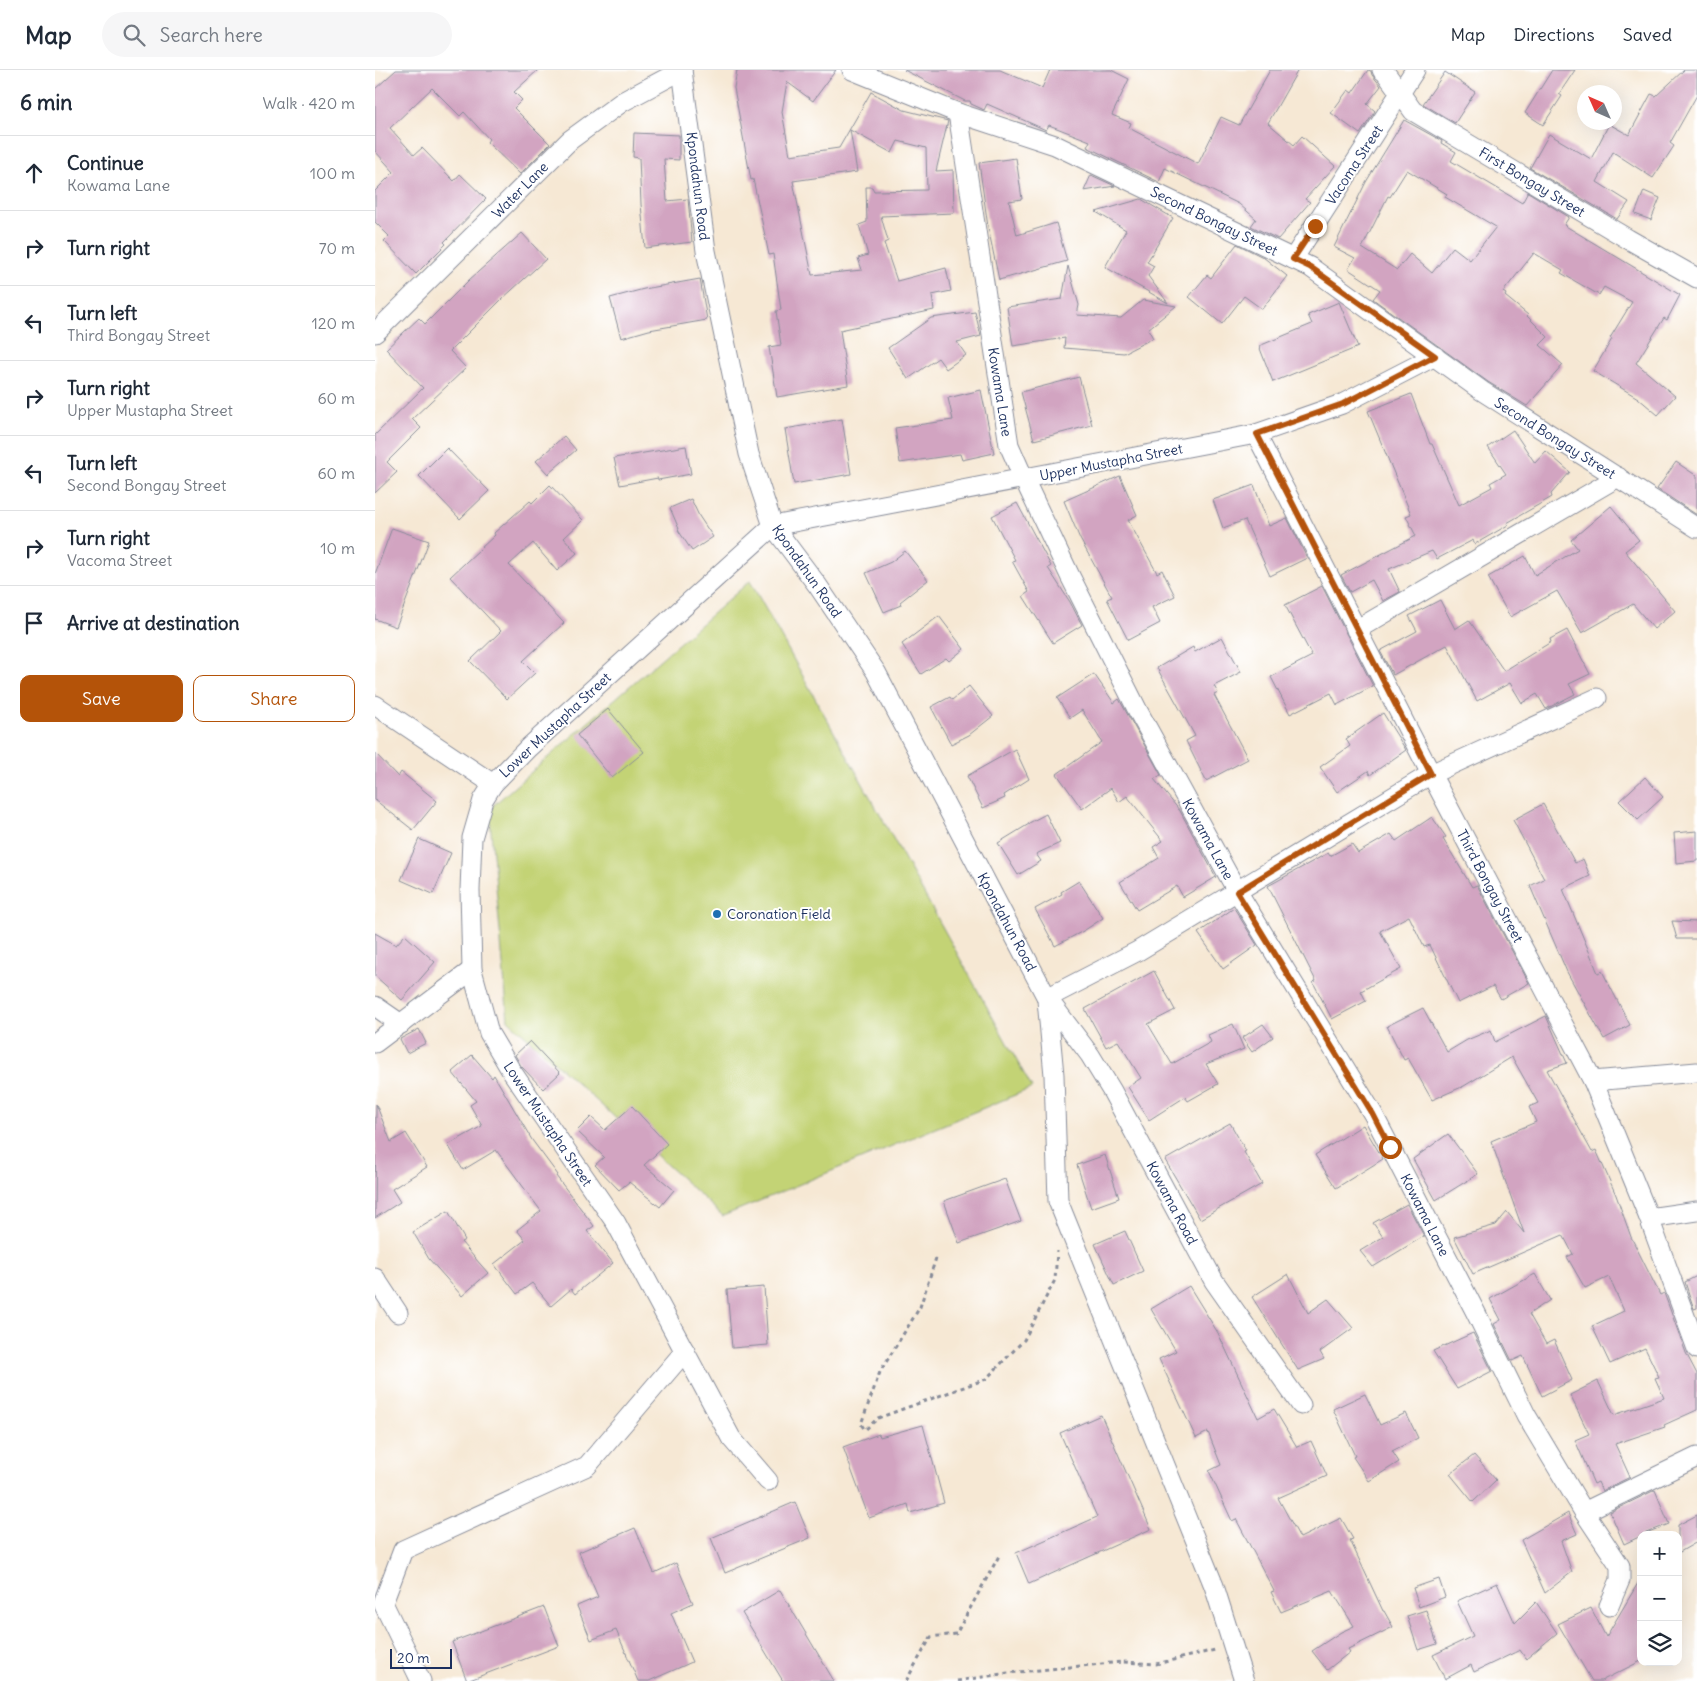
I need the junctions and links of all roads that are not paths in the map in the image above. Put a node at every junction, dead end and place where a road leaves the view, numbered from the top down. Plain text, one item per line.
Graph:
1 (682, 70) edge
2 (852, 70) edge
3 (1382, 70) edge
4 (1415, 70) edge
5 (1401, 92) junction
6 (958, 113) junction
7 (1293, 259) junction
8 (1697, 278) edge
9 (375, 334) edge
10 (1435, 356) junction
11 (1257, 434) junction
12 (1617, 477) junction
13 (1024, 479) junction
14 (773, 526) junction
15 (1697, 528) edge
16 (1356, 630) junction
17 (1597, 698) dead end
18 (375, 706) edge
19 (1431, 774) junction
20 (493, 784) junction
21 (1237, 892) junction
22 (472, 970) junction
23 (1047, 998) junction
24 (375, 1006) edge
25 (401, 1024) junction
26 (375, 1043) edge
27 (1697, 1072) edge
28 (1593, 1081) junction
29 (1697, 1211) edge
30 (1649, 1218) junction
31 (375, 1278) edge
32 (398, 1313) dead end
33 (1697, 1349) edge
34 (685, 1351) junction
35 (1301, 1405) dead end
36 (1697, 1457) edge
37 (768, 1482) dead end
38 (1584, 1512) junction
39 (1609, 1606) dead end
40 (421, 1681) edge
41 (1244, 1681) edge

1 - 9 street, Water Lane
1 - 14 street, Kpondahun Road
2 - 6 street, Second Bongay Street
3 - 5 street, First Bongay Street
4 - 5 street, Vacoma Street
5 - 7 street, Vacoma Street
5 - 8 street, First Bongay Street
6 - 7 street, Second Bongay Street
6 - 13 street, Kowama Lane
7 - 10 street, Second Bongay Street
10 - 11 street, Upper Mustapha Street
10 - 12 street, Second Bongay Street
11 - 13 street, Upper Mustapha Street
11 - 16 street, Third Bongay Street
12 - 15 street, Second Bongay Street
12 - 16 street
13 - 14 street, Upper Mustapha Street
13 - 21 street, Kowama Lane
14 - 20 street, Lower Mustapha Street
14 - 23 street, Kpondahun Road
16 - 19 street, Third Bongay Street
17 - 19 street
18 - 20 street
19 - 21 street
19 - 28 street, Third Bongay Street
20 - 22 street, Lower Mustapha Street
21 - 23 street
21 - 38 street, Kowama Lane
22 - 25 street
22 - 34 street, Lower Mustapha Street
23 - 35 street, Kowama Road
23 - 41 street
24 - 25 street
25 - 26 street
27 - 28 street
28 - 30 street, Third Bongay Street
29 - 30 street
30 - 33 street, Third Bongay Street
31 - 32 street
34 - 37 street, Lower Mustapha Street
34 - 40 street
36 - 38 street
38 - 39 street, Kowama Lane

